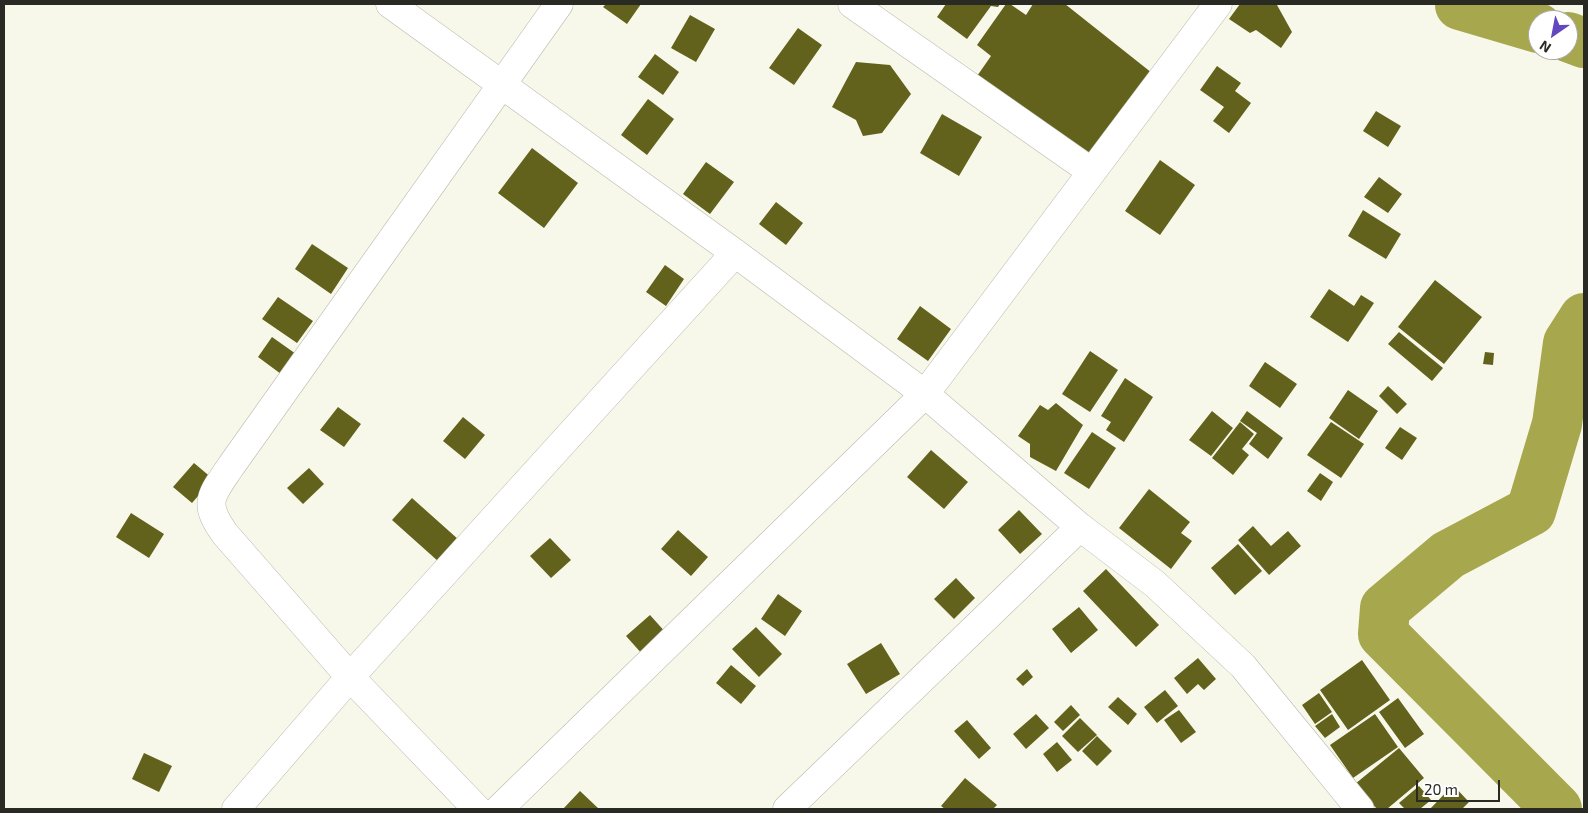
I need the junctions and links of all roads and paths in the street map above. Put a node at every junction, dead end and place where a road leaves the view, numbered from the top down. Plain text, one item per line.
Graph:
1 (390, 4) edge
2 (559, 4) edge
3 (852, 4) edge
4 (1218, 4) edge
5 (501, 84) junction
6 (1092, 172) junction
7 (735, 253) junction
8 (925, 394) junction
9 (1080, 527) junction
10 (350, 676) junction
11 (236, 809) edge
12 (477, 809) edge
13 (498, 809) edge
14 (787, 809) edge
15 (1360, 809) edge

1 - 5 street
2 - 5 street
3 - 6 street
4 - 6 street
5 - 7 street
5 - 10 street
6 - 8 street
7 - 8 street
7 - 10 street
8 - 9 street
8 - 13 street
9 - 14 street
9 - 15 street
10 - 11 street
10 - 12 street

